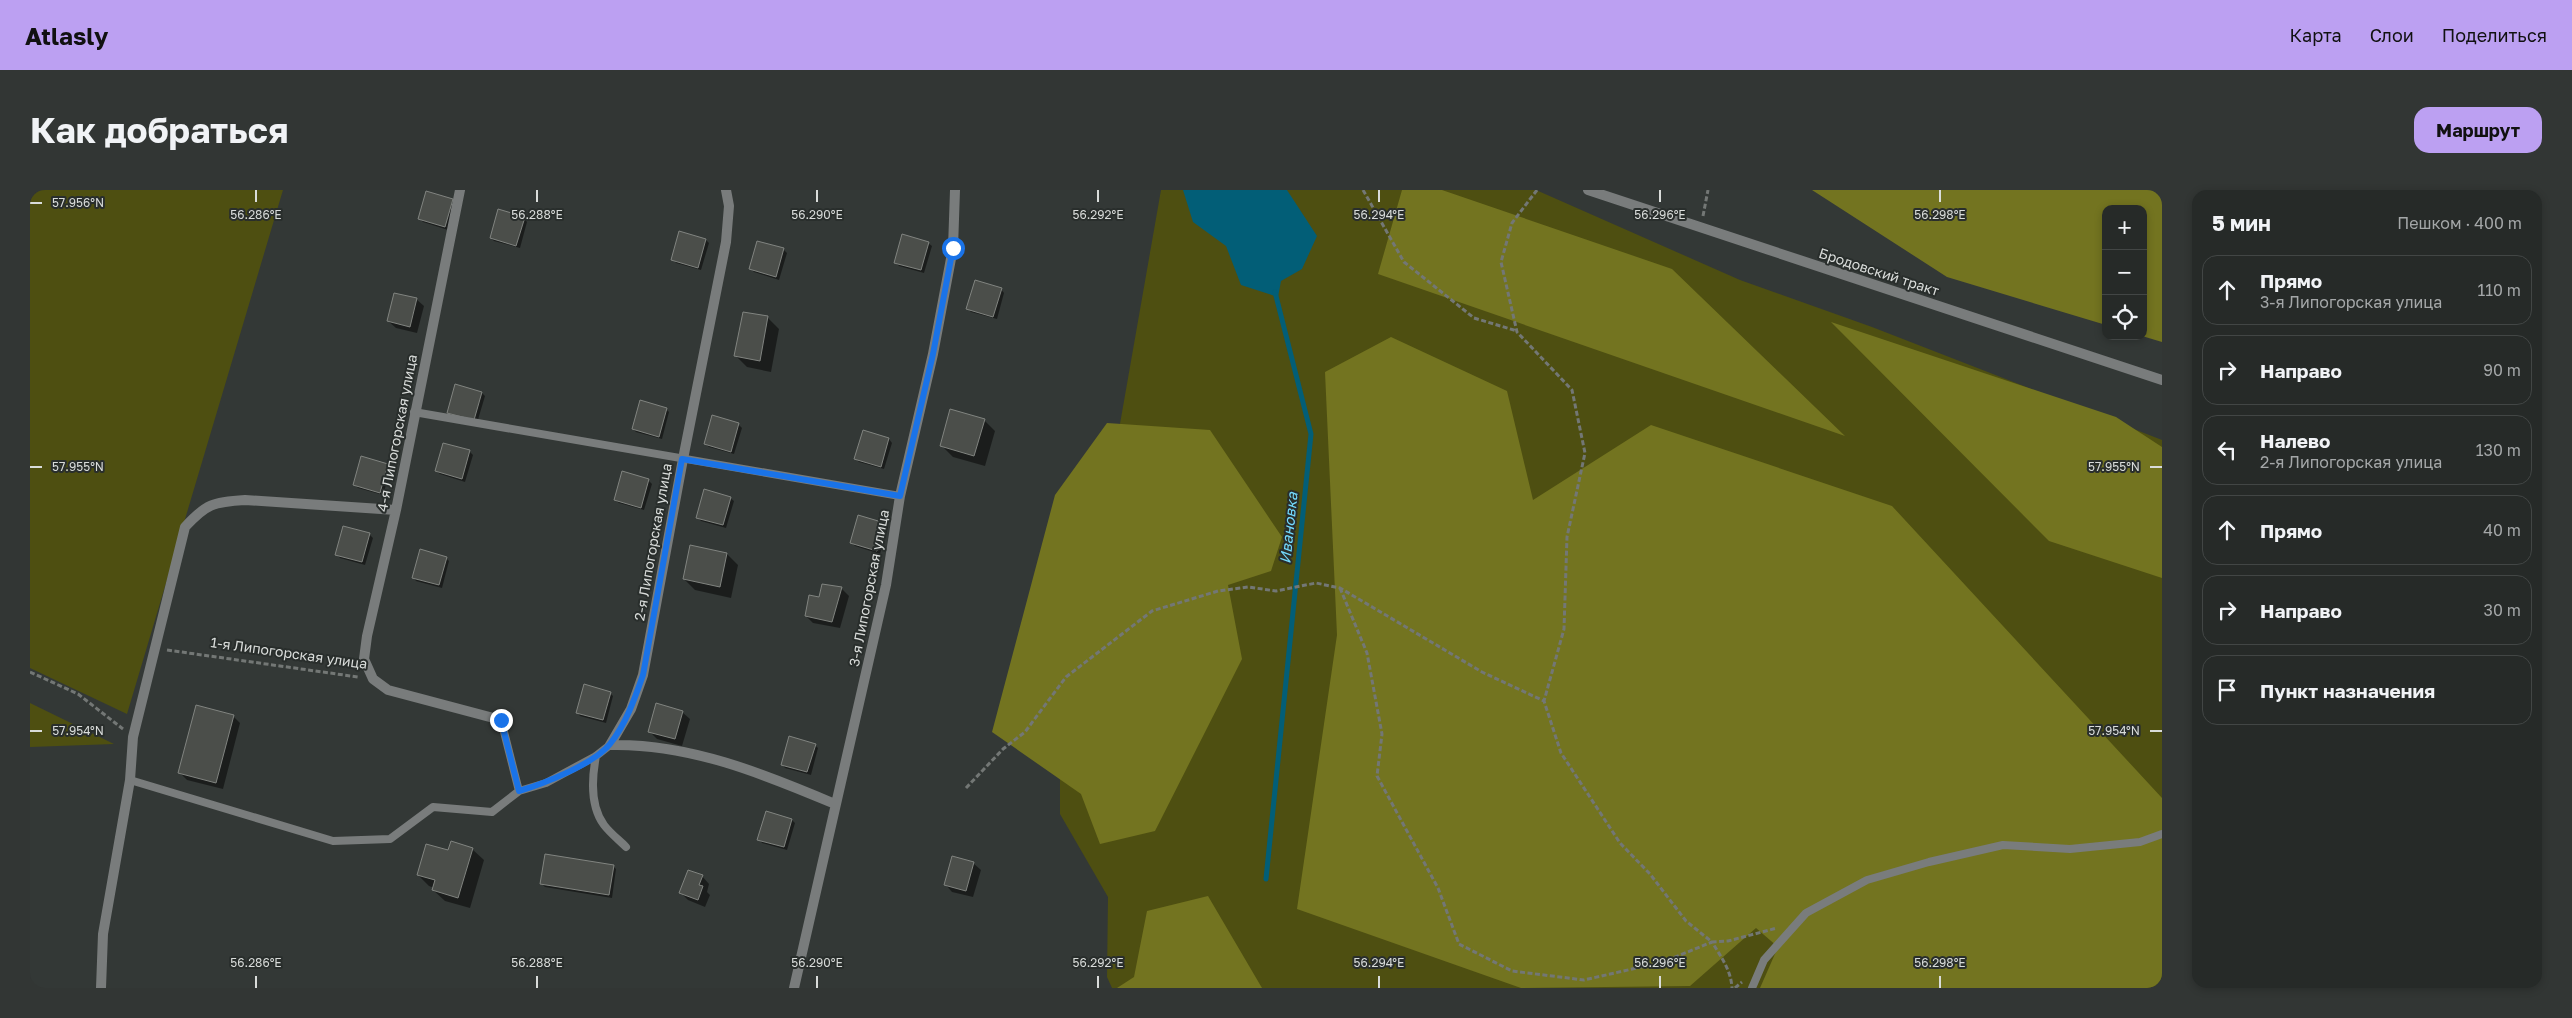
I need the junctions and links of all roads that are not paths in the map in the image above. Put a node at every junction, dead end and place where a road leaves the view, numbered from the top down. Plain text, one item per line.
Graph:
1 (460, 190) edge
2 (726, 190) edge
3 (956, 190) edge
4 (1588, 190) edge
5 (2162, 380) edge
6 (414, 412) junction
7 (682, 459) junction
8 (900, 496) junction
9 (396, 510) junction
10 (373, 679) joint
11 (501, 720) joint
12 (610, 745) junction
13 (596, 756) junction
14 (130, 780) junction
15 (519, 791) junction
16 (835, 804) junction
17 (2162, 834) edge
18 (626, 847) dead end
19 (101, 988) edge
20 (794, 988) edge
21 (1752, 988) edge

1 - 6 street, 4-я Липогорская улица
2 - 7 street, 2-я Липогорская улица
3 - 8 street, 3-я Липогорская улица
4 - 5 street, Бродовский тракт
6 - 7 lane
6 - 9 street, 4-я Липогорская улица
7 - 8 lane
7 - 12 street, 2-я Липогорская улица
8 - 16 street, 3-я Липогорская улица
9 - 10 street, 4-я Липогорская улица
9 - 14 street
10 - 11 street, 1-я Липогорская улица
11 - 15 lane
12 - 13 lane
12 - 16 street
13 - 15 lane
13 - 18 lane
14 - 15 lane
14 - 19 street
16 - 20 street, 3-я Липогорская улица
17 - 21 lane

